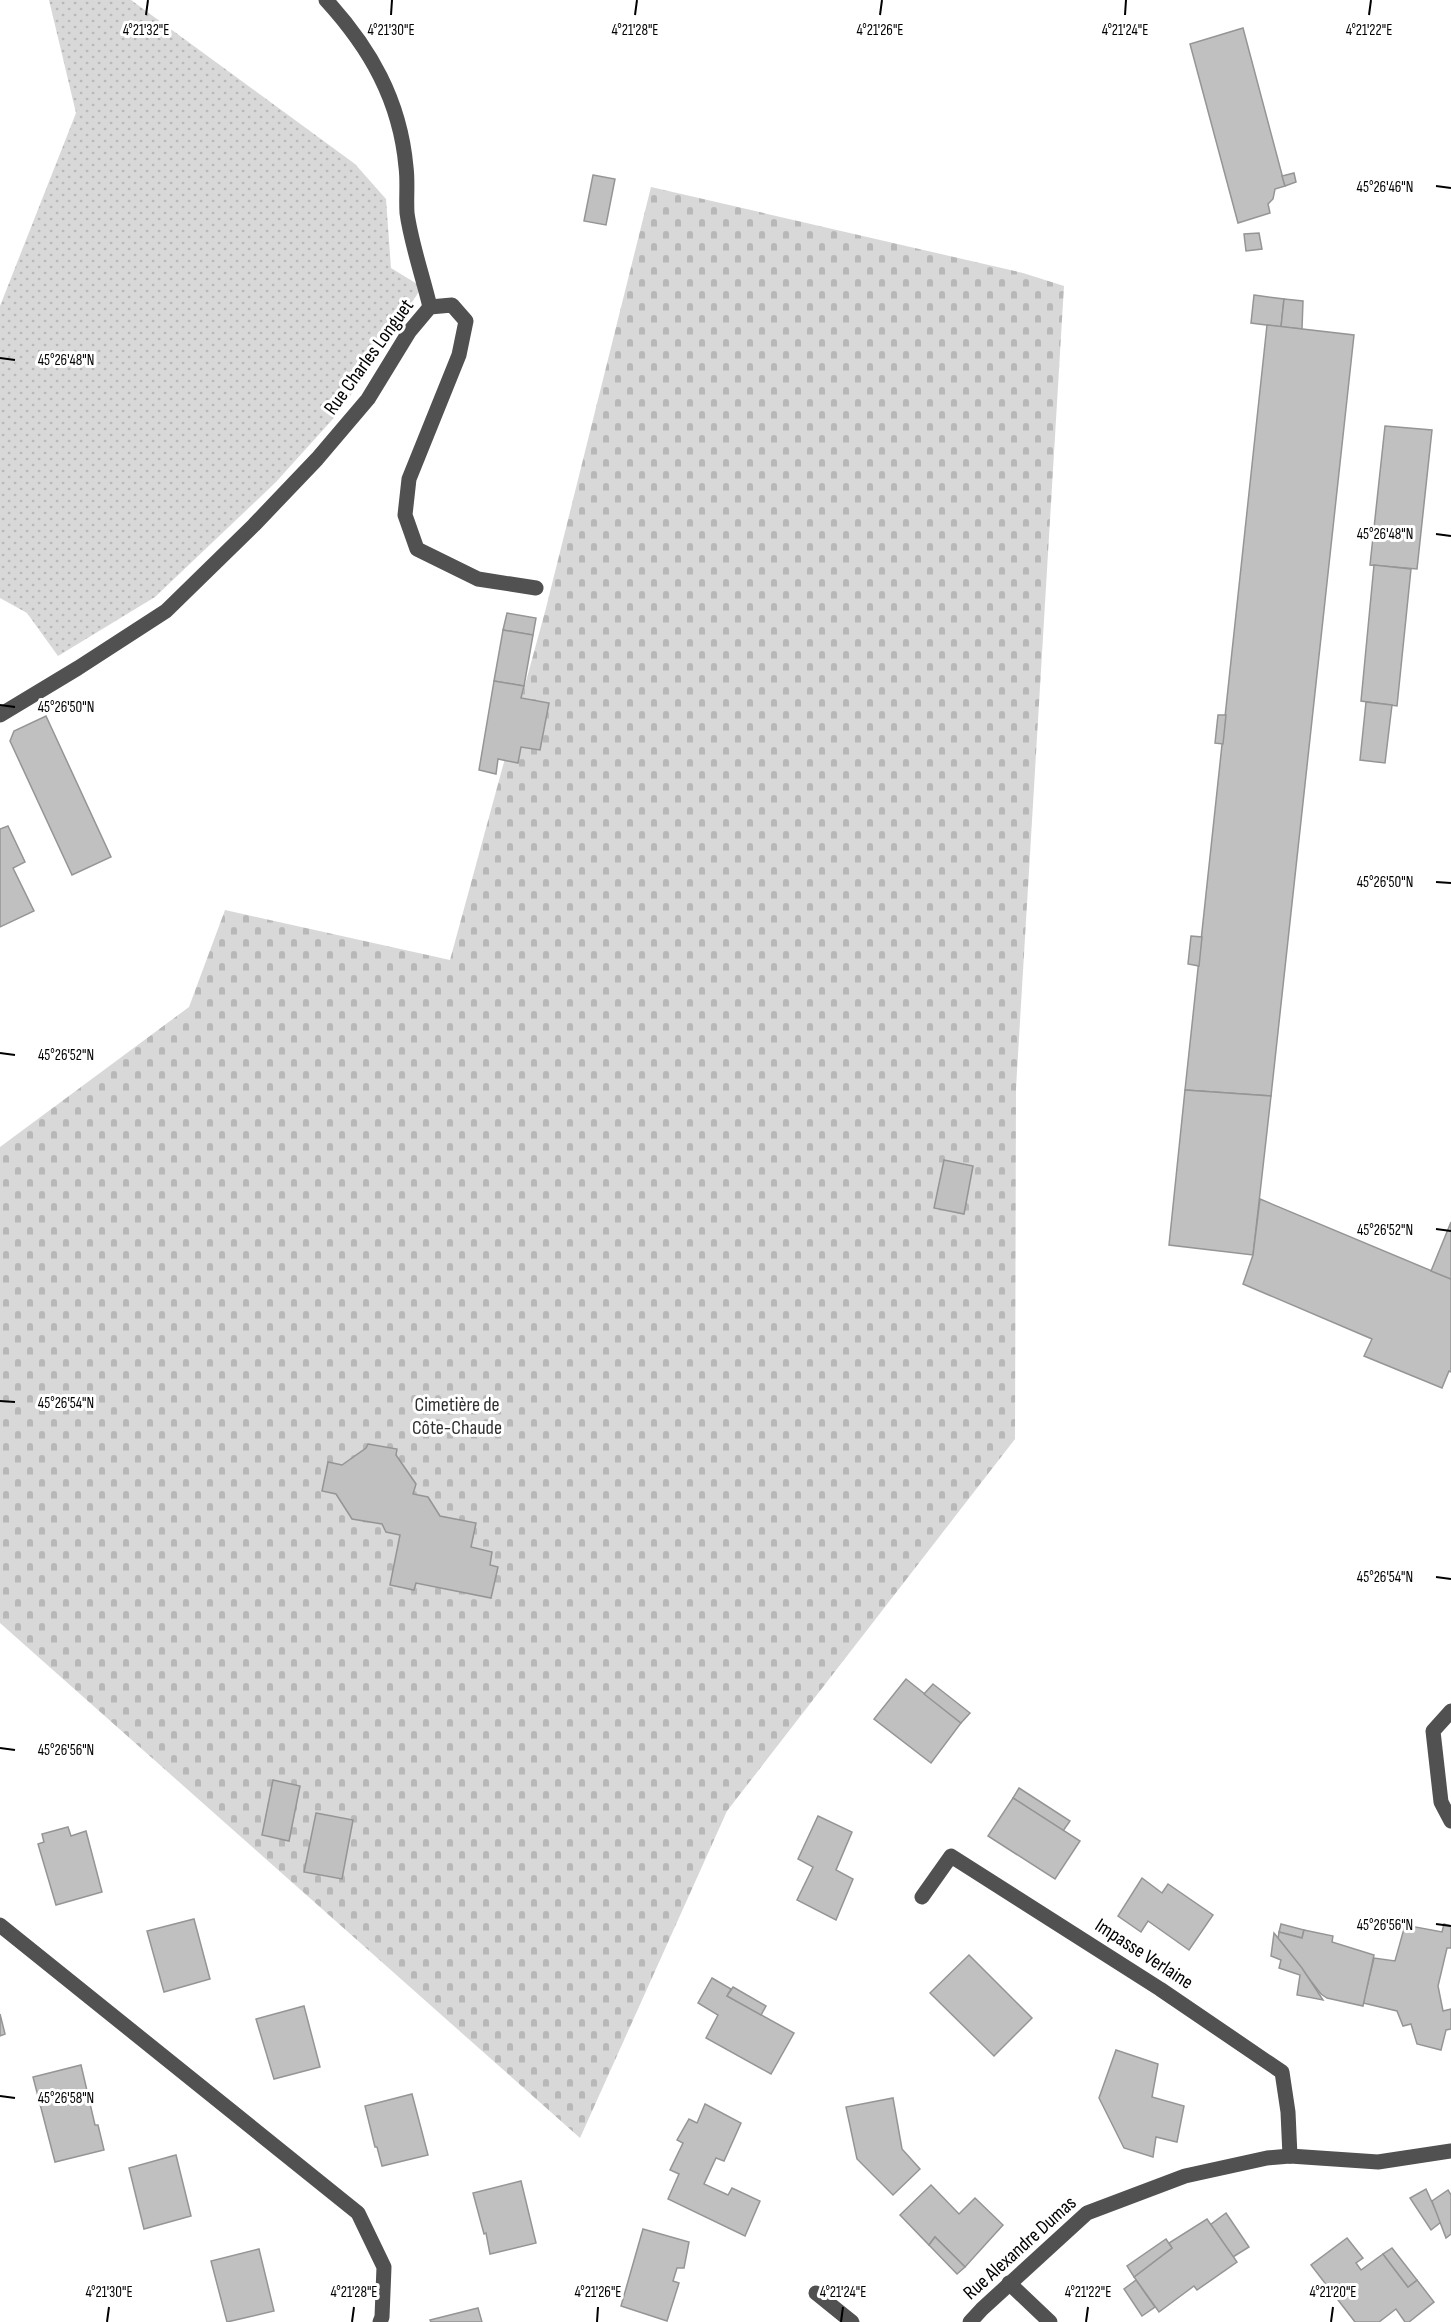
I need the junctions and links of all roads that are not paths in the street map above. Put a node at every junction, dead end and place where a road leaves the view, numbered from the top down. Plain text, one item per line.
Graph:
1 (326, 0) edge
2 (430, 307) junction
3 (536, 588) dead end
4 (0, 715) edge
5 (1451, 1711) edge
6 (1451, 1821) edge
7 (922, 1897) dead end
8 (0, 1925) edge
9 (1451, 2151) edge
10 (1290, 2156) junction
11 (1009, 2283) junction
12 (816, 2293) dead end
13 (380, 2322) edge
14 (852, 2322) edge
15 (970, 2322) edge
16 (1050, 2322) edge

1 - 2 street
2 - 3 street, Rue Charles Longuet
2 - 4 street, Rue Charles Longuet
5 - 6 street
7 - 10 street, Impasse Verlaine
8 - 13 street
9 - 10 street, Rue Alexandre Dumas
10 - 11 street, Rue Alexandre Dumas
11 - 15 street, Rue Alexandre Dumas
11 - 16 street
12 - 14 street

